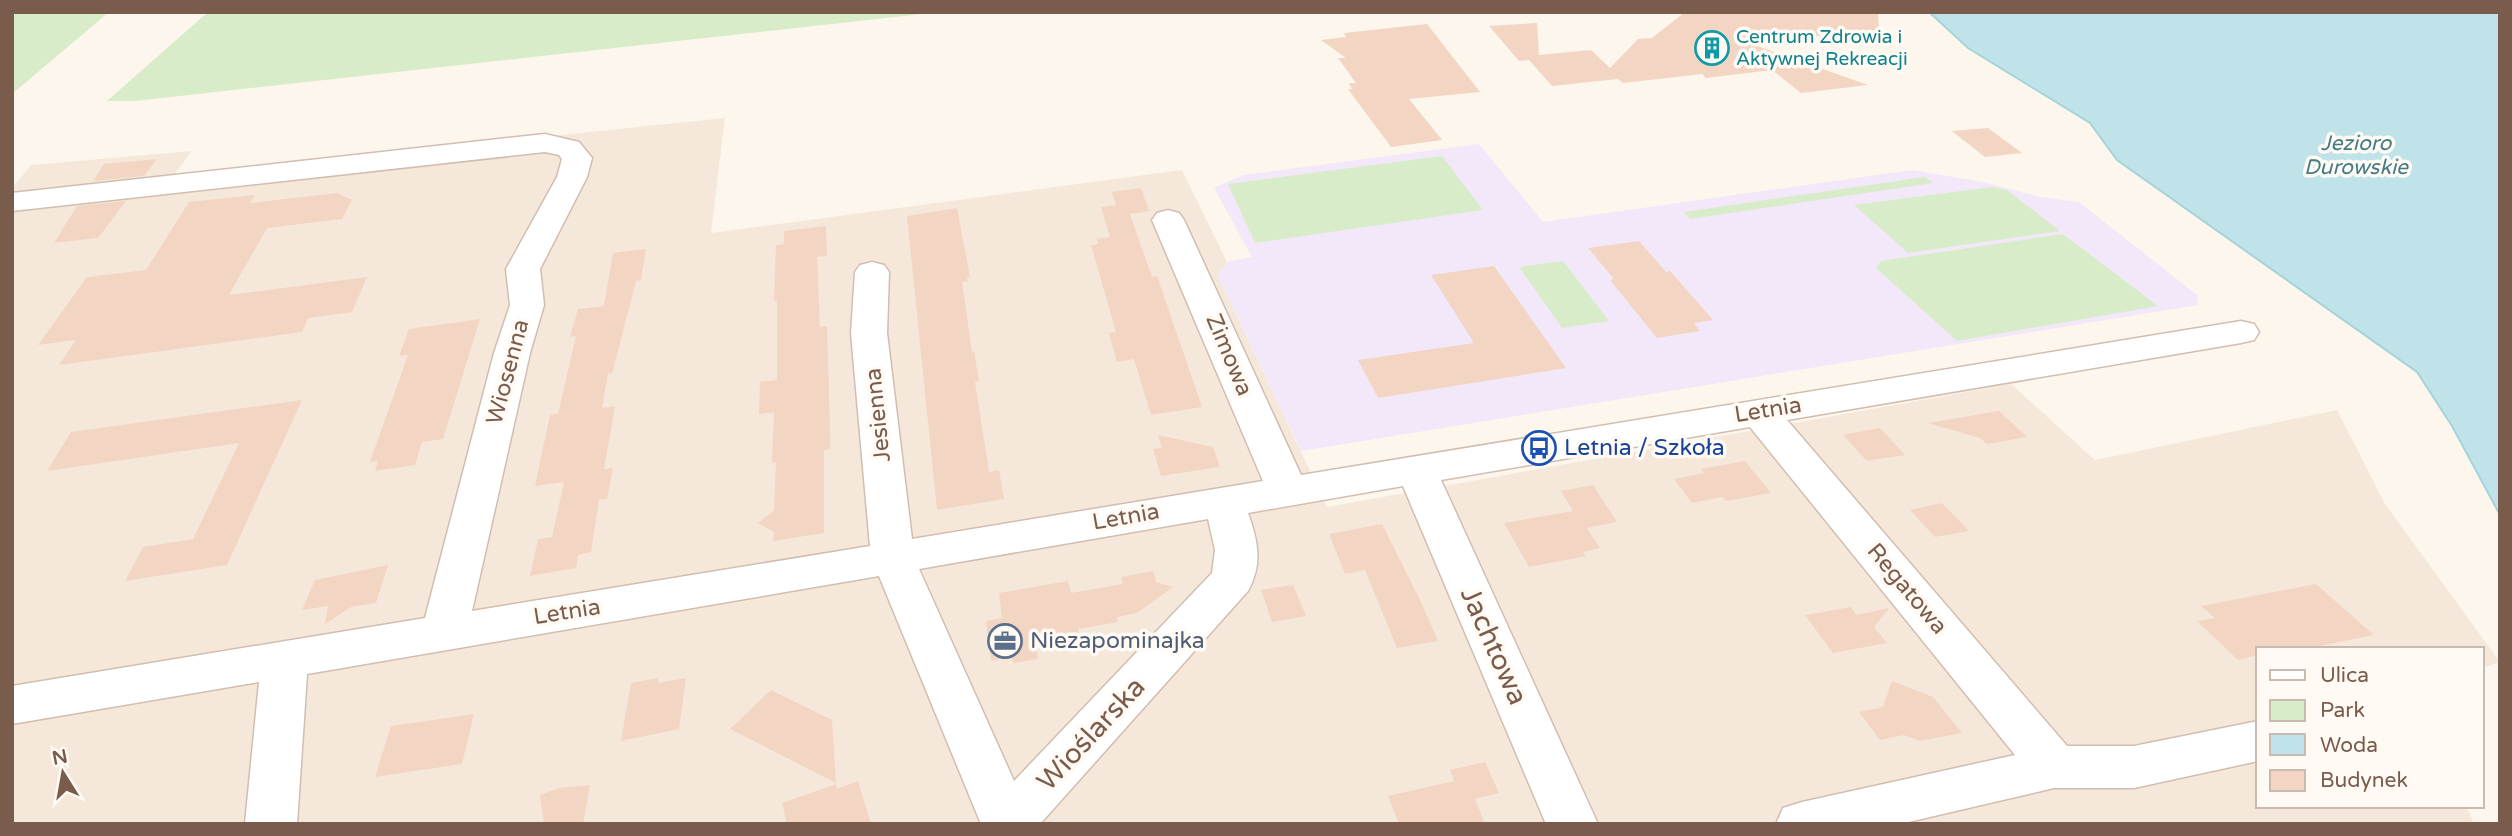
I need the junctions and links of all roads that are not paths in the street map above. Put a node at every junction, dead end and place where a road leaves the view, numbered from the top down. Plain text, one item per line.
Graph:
1 (12, 202) edge
2 (1168, 220) dead end
3 (872, 272) dead end
4 (2241, 332) dead end
5 (1759, 412) junction
6 (1416, 469) junction
7 (1287, 490) junction
8 (1223, 501) junction
9 (893, 558) junction
10 (444, 632) junction
11 (285, 659) junction
12 (12, 705) edge
13 (2256, 741) edge
14 (2054, 767) junction
15 (271, 824) edge
16 (1572, 824) edge
17 (1802, 824) edge

1 - 10 street, Wiosenna
2 - 7 street, Zimowa
3 - 9 street, Jesienna
4 - 5 street, Letnia
5 - 6 street, Letnia
5 - 14 street, Regatowa
6 - 7 street, Letnia
6 - 16 street, Jachtowa
7 - 8 street, Letnia
8 - 9 street, Letnia
8 - 9 street, Wioślarska
9 - 10 street, Letnia
10 - 11 street, Letnia
11 - 12 street, Letnia
11 - 15 street
13 - 14 street
14 - 17 street

